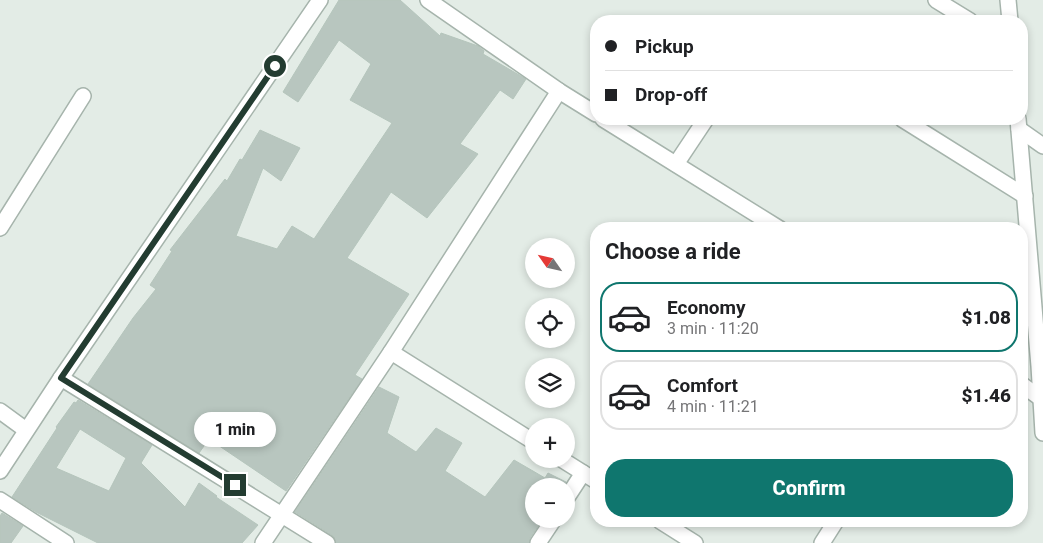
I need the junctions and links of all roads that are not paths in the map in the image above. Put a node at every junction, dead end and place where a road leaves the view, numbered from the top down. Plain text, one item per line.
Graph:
1 (320, 0) edge
2 (428, 0) edge
3 (936, 0) edge
4 (1008, 0) edge
5 (960, 15) edge
6 (1009, 15) edge
7 (559, 91) junction
8 (82, 96) dead end
9 (590, 110) edge
10 (613, 125) edge
11 (702, 125) edge
12 (912, 125) edge
13 (1018, 125) edge
14 (1019, 125) edge
15 (1043, 146) edge
16 (676, 164) junction
17 (1025, 196) junction
18 (769, 222) edge
19 (1027, 222) edge
20 (0, 228) edge
21 (1028, 232) edge
22 (391, 352) junction
23 (61, 378) junction
24 (1028, 389) edge
25 (1042, 399) edge
26 (0, 411) edge
27 (26, 430) junction
28 (1043, 433) edge
29 (525, 436) edge
30 (575, 468) edge
31 (0, 471) edge
32 (583, 473) junction
33 (590, 477) edge
34 (575, 485) edge
35 (0, 500) edge
36 (283, 514) junction
37 (670, 527) edge
38 (832, 527) edge
39 (548, 528) edge
40 (66, 543) edge
41 (263, 543) edge
42 (327, 543) edge
43 (538, 543) edge
44 (695, 543) edge
45 (822, 543) edge

1 - 23 street
2 - 7 street
3 - 5 street
4 - 6 street
7 - 9 street
7 - 22 street
8 - 20 street
10 - 16 street
11 - 16 street
12 - 17 street
13 - 17 street
14 - 15 street
16 - 18 street
17 - 19 street
21 - 25 street
22 - 29 street
22 - 36 street
23 - 27 street
23 - 36 street
24 - 25 street
25 - 28 street
26 - 27 street
27 - 31 street
30 - 32 street
32 - 33 street
32 - 34 street
35 - 40 street
36 - 41 street
36 - 42 street
37 - 44 street
38 - 45 street
39 - 43 street

